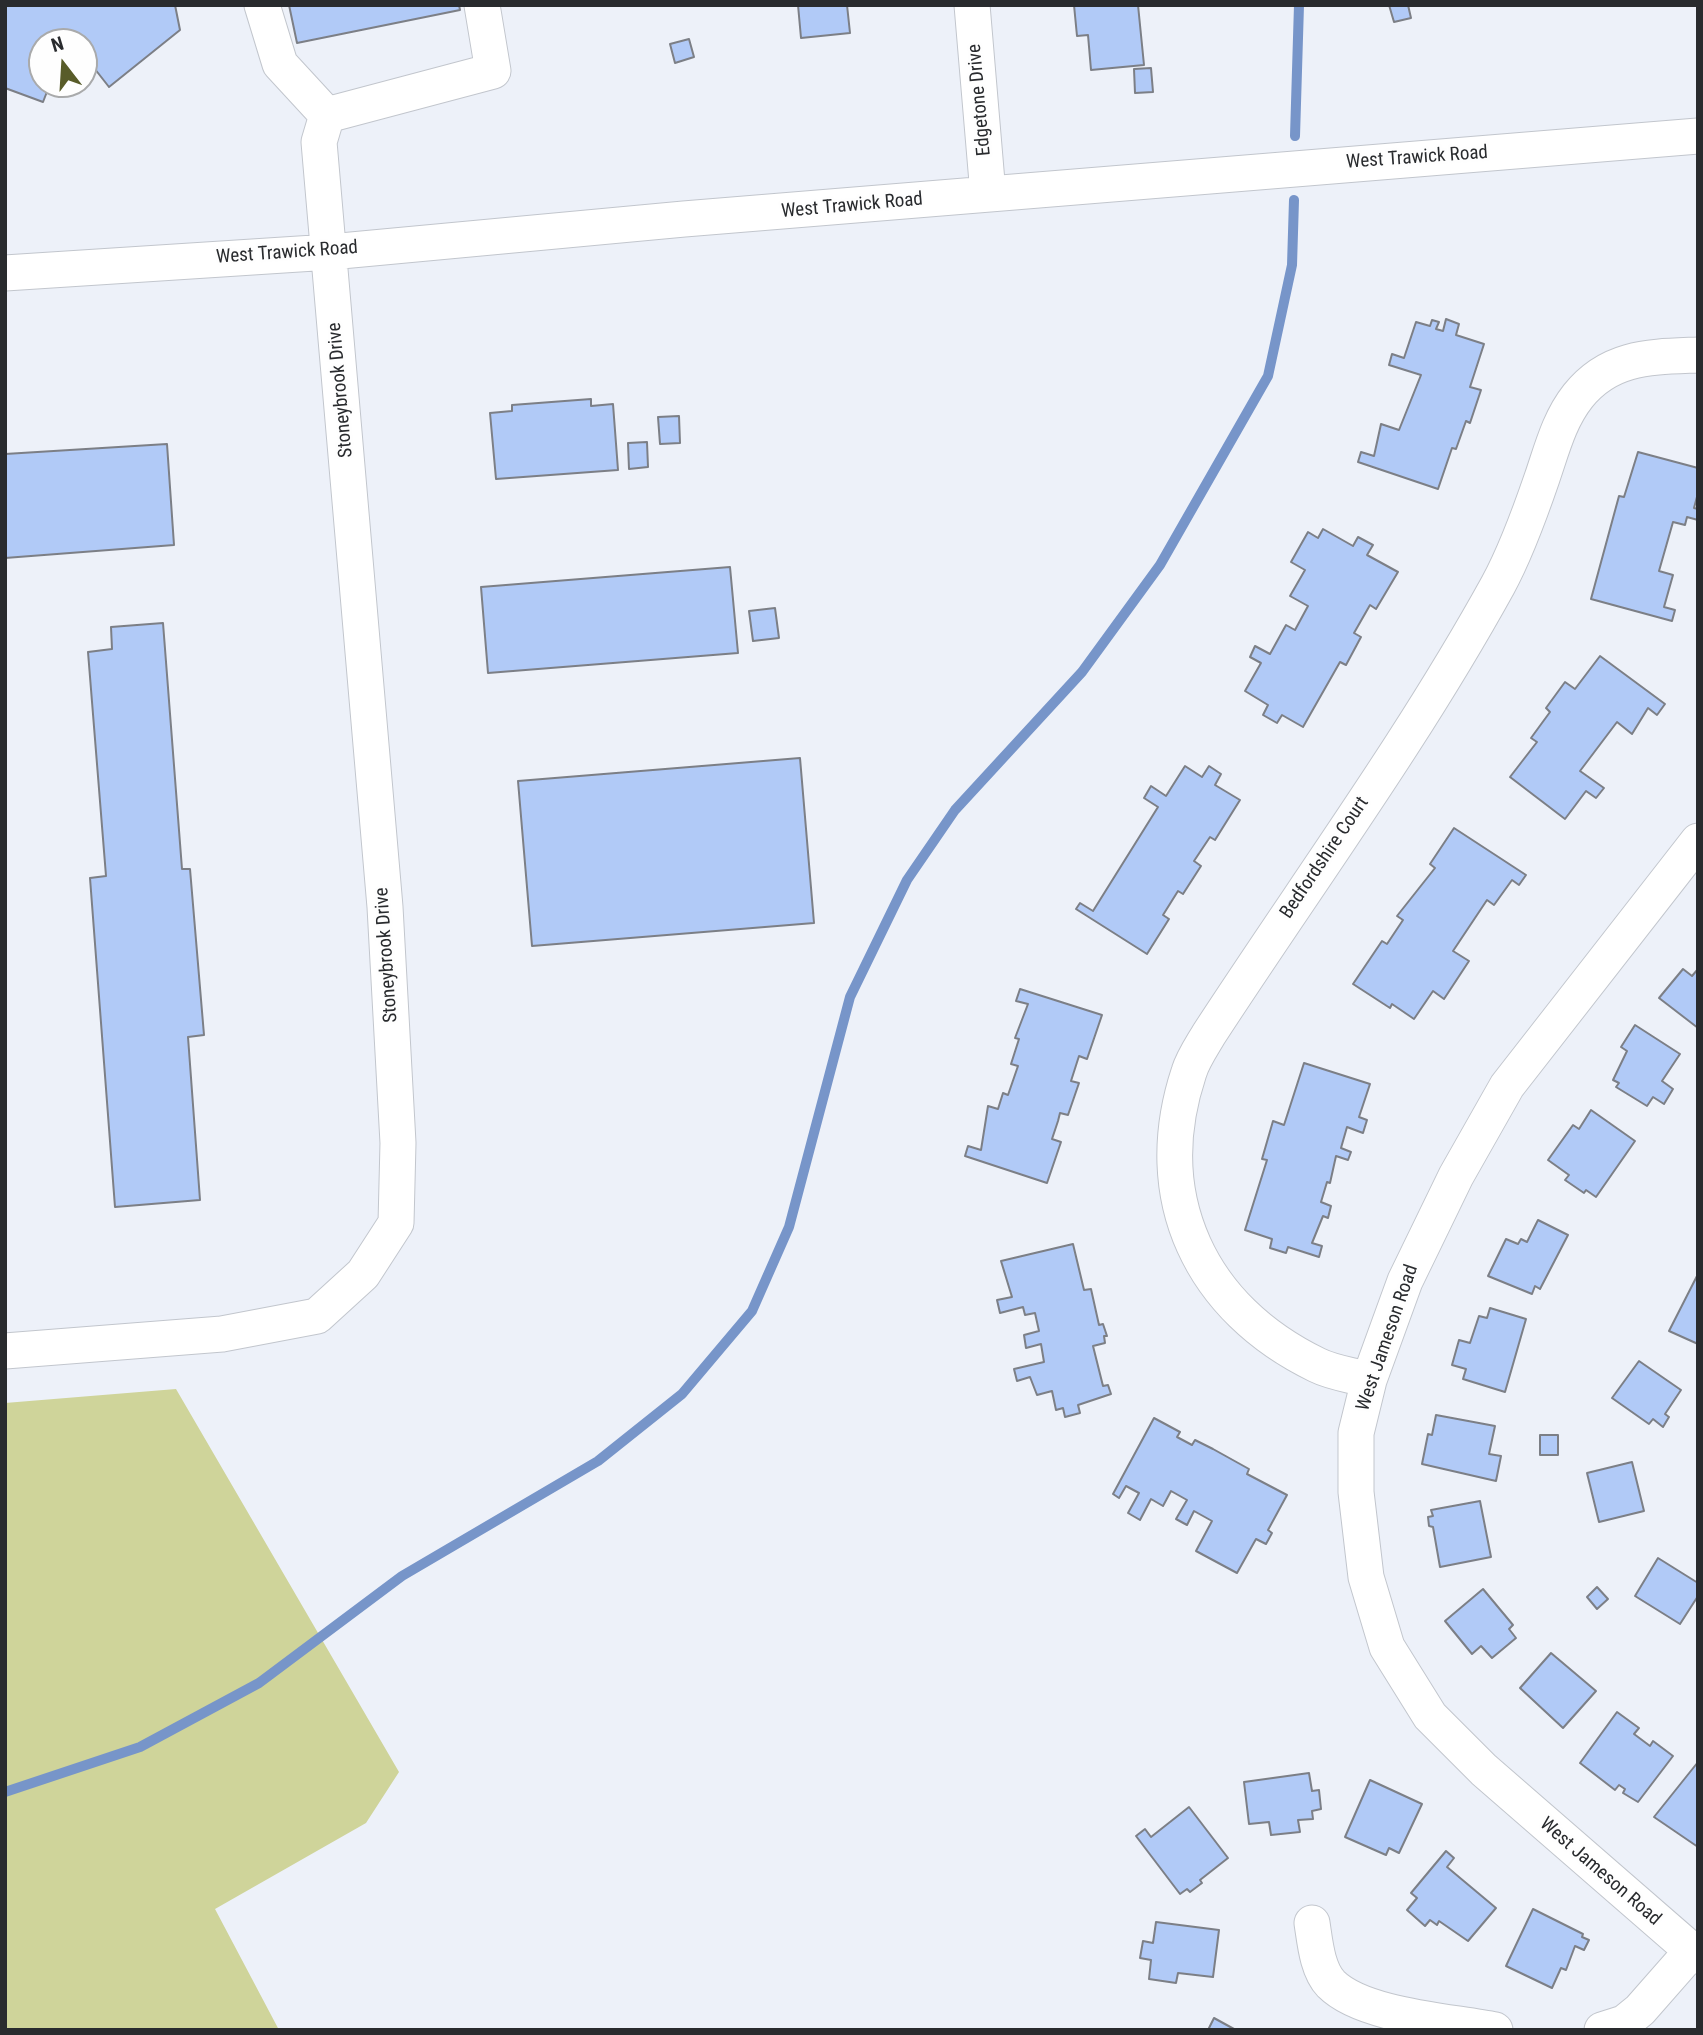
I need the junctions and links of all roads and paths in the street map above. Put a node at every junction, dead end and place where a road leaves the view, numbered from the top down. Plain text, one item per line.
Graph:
1 (262, 5) edge
2 (482, 5) edge
3 (972, 5) edge
4 (327, 115) junction
5 (1698, 136) edge
6 (988, 194) junction
7 (330, 252) junction
8 (5, 273) edge
9 (1698, 355) edge
10 (1698, 841) edge
11 (5, 1351) edge
12 (1369, 1380) junction
13 (1312, 1923) dead end
14 (1694, 1954) edge
15 (1495, 2030) edge
16 (1602, 2030) edge

1 - 4 street
2 - 4 street
3 - 6 street, Edgetone Drive
4 - 7 street, Stoneybrook Drive
5 - 6 street, West Trawick Road
6 - 7 street, West Trawick Road
7 - 8 street, West Trawick Road
7 - 11 street, Stoneybrook Drive
9 - 12 street, Bedfordshire Court
10 - 12 street, West Jameson Road
12 - 14 street, West Jameson Road
13 - 15 street
14 - 16 street

